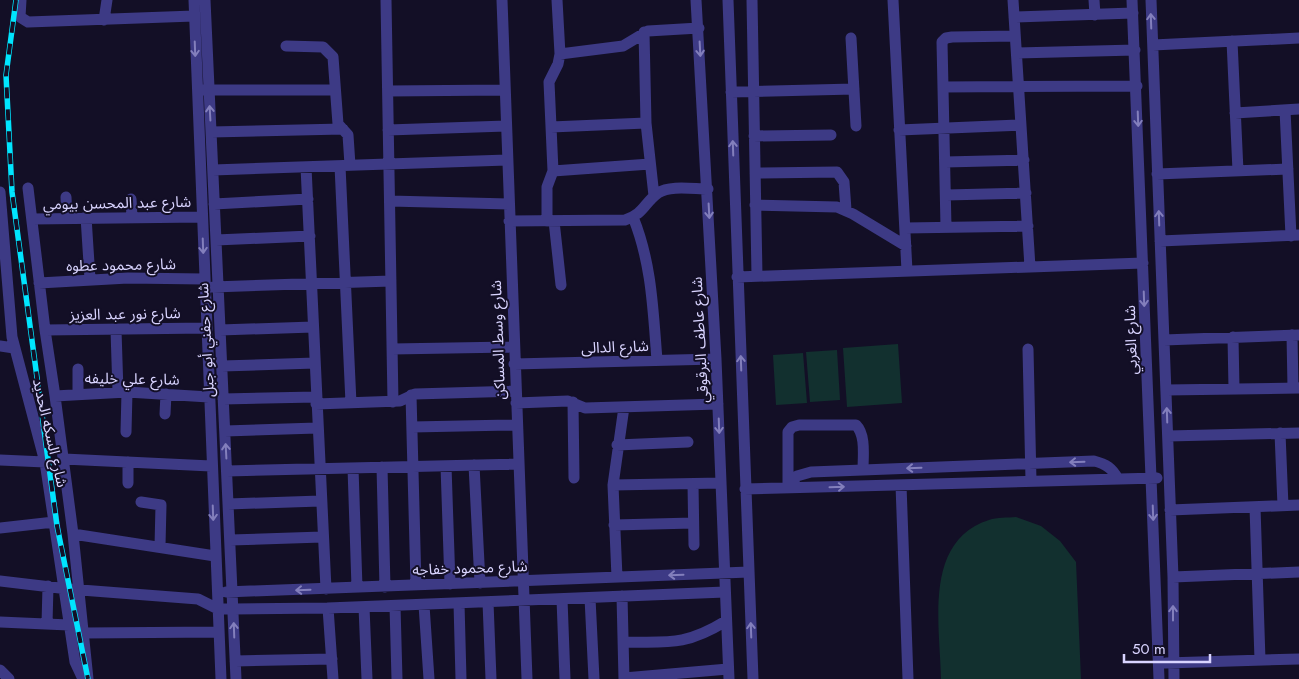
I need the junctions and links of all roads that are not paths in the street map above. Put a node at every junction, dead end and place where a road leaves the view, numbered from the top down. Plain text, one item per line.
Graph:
1 (21, 0) edge
2 (107, 0) edge
3 (194, 0) edge
4 (205, 0) edge
5 (386, 0) edge
6 (502, 0) edge
7 (557, 0) edge
8 (696, 0) edge
9 (728, 0) edge
10 (752, 0) edge
11 (893, 0) edge
12 (1013, 0) edge
13 (1094, 0) edge
14 (1132, 0) edge
15 (1151, 0) edge
16 (1133, 13) junction
17 (1095, 15) junction
18 (194, 16) junction
19 (1014, 17) junction
20 (104, 20) junction
21 (699, 28) junction
22 (644, 32) junction
23 (1015, 36) junction
24 (851, 38) dead end
25 (1299, 38) edge
26 (1232, 41) junction
27 (1152, 45) junction
28 (286, 46) dead end
29 (1135, 50) junction
30 (1016, 53) junction
31 (560, 54) junction
32 (1019, 86) junction
33 (1137, 86) junction
34 (943, 87) junction
35 (854, 89) junction
36 (197, 90) junction
37 (209, 90) junction
38 (336, 90) junction
39 (505, 90) junction
40 (388, 92) junction
41 (731, 92) junction
42 (752, 92) junction
43 (1299, 109) edge
44 (1285, 110) junction
45 (1235, 113) junction
46 (646, 124) junction
47 (1021, 125) junction
48 (506, 126) junction
49 (551, 126) junction
50 (856, 126) dead end
51 (943, 128) junction
52 (343, 129) junction
53 (388, 130) junction
54 (899, 130) junction
55 (211, 132) junction
56 (831, 135) dead end
57 (754, 136) junction
58 (507, 160) junction
59 (1024, 160) junction
60 (945, 162) junction
61 (389, 164) junction
62 (650, 164) junction
63 (345, 165) junction
64 (306, 167) junction
65 (1288, 169) junction
66 (213, 170) junction
67 (552, 171) junction
68 (1238, 171) junction
69 (755, 172) junction
70 (1157, 174) junction
71 (28, 188) dead end
72 (708, 189) junction
73 (0, 192) edge
74 (1026, 193) junction
75 (946, 195) junction
76 (654, 196) junction
77 (66, 197) dead end
78 (131, 199) dead end
79 (308, 199) junction
80 (390, 201) junction
81 (214, 204) junction
82 (509, 204) junction
83 (755, 205) junction
84 (846, 210) junction
85 (86, 217) junction
86 (132, 217) junction
87 (202, 217) junction
88 (633, 217) junction
89 (32, 218) junction
90 (67, 218) junction
91 (509, 221) junction
92 (550, 221) junction
93 (1028, 226) junction
94 (946, 227) junction
95 (905, 228) junction
96 (1, 231) edge
97 (310, 236) junction
98 (1295, 236) edge
99 (216, 240) junction
100 (1160, 241) junction
101 (906, 246) junction
102 (1143, 263) junction
103 (1030, 267) junction
104 (907, 271) junction
105 (757, 276) junction
106 (737, 277) junction
107 (90, 279) junction
108 (391, 281) junction
109 (39, 282) junction
110 (346, 282) junction
111 (204, 283) junction
112 (311, 284) junction
113 (561, 285) dead end
114 (218, 287) junction
115 (313, 327) junction
116 (206, 328) junction
117 (45, 330) junction
118 (116, 330) junction
119 (220, 330) junction
120 (1296, 335) edge
121 (1233, 337) junction
122 (1164, 340) junction
123 (0, 346) edge
124 (514, 347) junction
125 (14, 348) junction
126 (392, 349) junction
127 (1028, 349) dead end
128 (716, 359) junction
129 (657, 360) junction
130 (315, 363) junction
131 (514, 364) junction
132 (222, 366) junction
133 (78, 369) dead end
134 (1296, 388) edge
135 (1234, 389) junction
136 (1166, 390) junction
137 (123, 392) junction
138 (78, 393) junction
139 (166, 394) junction
140 (411, 395) junction
141 (56, 396) junction
142 (209, 397) junction
143 (515, 397) junction
144 (223, 399) junction
145 (316, 400) junction
146 (393, 402) junction
147 (573, 402) junction
148 (351, 403) junction
149 (718, 404) junction
150 (624, 407) junction
151 (165, 414) dead end
152 (516, 425) junction
153 (412, 427) junction
154 (317, 428) junction
155 (126, 432) dead end
156 (225, 432) junction
157 (1280, 433) junction
158 (1299, 433) edge
159 (1168, 436) junction
160 (688, 442) dead end
161 (617, 445) junction
162 (64, 459) junction
163 (0, 460) edge
164 (45, 462) junction
165 (128, 462) junction
166 (518, 464) junction
167 (1031, 464) junction
168 (474, 465) junction
169 (1005, 465) junction
170 (212, 466) junction
171 (413, 466) junction
172 (446, 466) junction
173 (382, 467) junction
174 (353, 468) junction
175 (319, 469) junction
176 (864, 470) junction
177 (226, 471) junction
178 (1169, 477) junction
179 (574, 478) dead end
180 (1152, 478) junction
181 (1118, 479) junction
182 (1006, 482) junction
183 (1031, 482) junction
184 (128, 483) dead end
185 (721, 483) junction
186 (692, 484) junction
187 (900, 485) junction
188 (613, 486) junction
189 (788, 488) junction
190 (746, 489) junction
191 (320, 501) junction
192 (141, 502) dead end
193 (228, 504) junction
194 (1299, 505) edge
195 (1282, 506) junction
196 (1256, 507) junction
197 (1170, 510) junction
198 (54, 522) junction
199 (693, 523) junction
200 (614, 525) junction
201 (0, 528) edge
202 (73, 534) junction
203 (322, 537) junction
204 (230, 540) junction
205 (160, 546) junction
206 (694, 546) dead end
207 (215, 556) junction
208 (749, 572) junction
209 (1299, 572) edge
210 (724, 573) junction
211 (1258, 574) junction
212 (617, 577) junction
213 (1173, 577) junction
214 (0, 581) edge
215 (522, 581) junction
216 (480, 583) junction
217 (450, 584) junction
218 (416, 585) junction
219 (48, 586) junction
220 (385, 586) junction
221 (64, 588) junction
222 (356, 588) junction
223 (326, 589) junction
224 (79, 590) junction
225 (232, 592) junction
226 (725, 592) junction
227 (216, 593) junction
228 (622, 596) junction
229 (590, 598) junction
230 (198, 599) junction
231 (562, 599) junction
232 (523, 600) junction
233 (488, 602) junction
234 (459, 603) junction
235 (424, 604) junction
236 (395, 606) junction
237 (364, 607) junction
238 (218, 608) junction
239 (328, 608) junction
240 (233, 609) junction
241 (726, 621) junction
242 (0, 622) edge
243 (47, 624) junction
244 (69, 625) junction
245 (84, 632) junction
246 (218, 632) junction
247 (623, 642) junction
248 (1299, 658) edge
249 (332, 659) junction
250 (1260, 660) junction
251 (235, 661) junction
252 (1173, 663) junction
253 (1159, 664) junction
254 (0, 670) edge
255 (728, 674) edge
256 (9, 679) edge
257 (82, 679) edge
258 (88, 679) edge
259 (221, 679) edge
260 (236, 679) edge
261 (333, 679) edge
262 (367, 679) edge
263 (397, 679) edge
264 (429, 679) edge
265 (462, 679) edge
266 (490, 679) edge
267 (526, 679) edge
268 (565, 679) edge
269 (594, 679) edge
270 (624, 679) edge
271 (753, 679) edge
272 (908, 679) edge
273 (1160, 679) edge
274 (1174, 679) edge

1 - 20 street
2 - 20 street
3 - 18 street, شارع حفني أبو جبل
4 - 37 street, شارع حفني أبو جبل
5 - 40 street
6 - 39 street, شارع وسط المساكن
7 - 31 street
8 - 21 street, شارع عاطف البرقوقي
9 - 41 street
10 - 42 street
11 - 54 street
12 - 19 street
13 - 17 street
14 - 16 street, شارع الغربي
27 -> 15 street
16 - 17 street
16 - 29 street, شارع الغربي
17 - 19 street
18 - 20 street
18 -> 36 street, شارع حفني أبو جبل
19 - 23 street
21 - 22 street
21 -> 72 street, شارع عاطف البرقوقي
22 - 31 street
22 - 46 street
23 - 30 street
23 - 34 street
24 - 35 street
25 - 26 street
26 - 27 street
26 - 45 street
27 - 70 street
28 - 38 street
29 - 30 street
29 - 33 street, شارع الغربي
30 - 32 street
31 - 49 street
32 - 33 street
32 - 34 street
32 - 47 street
33 -> 102 street, شارع الغربي
34 - 51 street
35 - 42 street
35 - 50 street
36 - 37 street
36 - 87 street, شارع حفني أبو جبل
37 - 38 street
55 -> 37 street, شارع حفني أبو جبل
38 - 52 street
39 - 40 street
39 - 48 street, شارع وسط المساكن
40 - 53 street
41 - 42 street
106 -> 41 street
42 - 57 street
43 - 44 street
44 - 45 street
44 - 65 street
45 - 68 street
46 - 49 street
46 - 62 street
47 - 51 street
47 - 59 street
48 - 53 street
48 - 58 street, شارع وسط المساكن
49 - 67 street
51 - 54 street
51 - 60 street
52 - 55 street
52 - 63 street
53 - 61 street
54 - 95 street
55 - 66 street, شارع حفني أبو جبل
56 - 57 street
57 - 69 street
58 - 61 street
58 - 82 street, شارع وسط المساكن
59 - 60 street
59 - 74 street
60 - 75 street
61 - 63 street
61 - 80 street
62 - 67 street
62 - 76 street
63 - 64 street
63 - 110 street
64 - 66 street
64 - 79 street
65 - 68 street
65 - 98 street
66 - 81 street, شارع حفني أبو جبل
67 - 92 street
68 - 70 street
69 - 83 street
69 - 84 street
100 -> 70 street
71 - 89 street, شارع السكه الحديد
72 - 76 street
72 -> 128 street, شارع عاطف البرقوقي
73 - 96 street, شارع السكه الحديد
74 - 75 street
74 - 93 street
75 - 94 street
76 - 88 street
77 - 90 street
78 - 86 street
79 - 81 street
79 - 97 street
80 - 82 street
80 - 108 street
81 - 99 street, شارع حفني أبو جبل
82 - 91 street, شارع وسط المساكن
83 - 84 street
83 - 105 street
84 - 101 street
85 - 86 street, شارع عبد المحسن بيومي
85 - 90 street, شارع عبد المحسن بيومي
85 - 107 street
86 - 87 street, شارع عبد المحسن بيومي
87 -> 111 street, شارع حفني أبو جبل
88 - 92 street
88 - 129 street
89 - 90 street, شارع عبد المحسن بيومي
89 - 109 street, شارع السكه الحديد
91 - 92 street
91 - 124 street, شارع وسط المساكن
92 - 113 street
93 - 94 street
93 - 103 street
94 - 95 street
95 - 101 street
96 - 125 street, شارع السكه الحديد
97 - 99 street
97 - 112 street
98 - 100 street
99 - 114 street, شارع حفني أبو جبل
100 - 122 street
101 - 104 street
102 - 103 street
102 -> 180 street, شارع الغربي
103 - 104 street
104 - 105 street
105 - 106 street
190 -> 106 street
107 - 109 street, شارع محمود عطوه
107 - 111 street, شارع محمود عطوه
108 - 110 street, شارع محمود عطوه
108 - 126 street
109 - 117 street, شارع السكه الحديد
110 - 112 street, شارع محمود عطوه
110 - 148 street
111 - 114 street, شارع محمود عطوه
111 - 116 street, شارع حفني أبو جبل
112 - 114 street, شارع محمود عطوه
112 - 115 street
114 - 119 street, شارع حفني أبو جبل
115 - 119 street
115 - 130 street
116 - 118 street, شارع نور عبد العزيز
116 - 142 street, شارع حفني أبو جبل
117 - 118 street, شارع نور عبد العزيز
117 - 141 street, شارع السكه الحديد
118 - 137 street
119 - 132 street, شارع حفني أبو جبل
120 - 121 street
120 - 134 street
121 - 122 street
121 - 135 street
122 - 136 street
123 - 125 street
124 - 126 street
124 - 131 street, شارع وسط المساكن
125 - 164 street, شارع السكه الحديد
126 - 146 street
127 - 167 street
128 - 129 street, شارع الدالى
128 - 149 street, شارع عاطف البرقوقي
129 - 131 street, شارع الدالى
130 - 132 street
130 - 145 street
131 - 143 street, شارع وسط المساكن
132 - 144 street, شارع حفني أبو جبل
133 - 138 street
134 - 135 street
135 - 136 street
159 -> 136 street
137 - 138 street, شارع علي خليفه
137 - 139 street, شارع علي خليفه
137 - 155 street
138 - 141 street, شارع علي خليفه
139 - 142 street, شارع علي خليفه
139 - 151 street
140 - 143 street
140 - 146 street
140 - 153 street
141 - 162 street, شارع السكه الحديد
142 - 170 street, شارع حفني أبو جبل
143 - 147 street
143 - 152 street, شارع وسط المساكن
144 - 145 street
144 - 156 street, شارع حفني أبو جبل
145 - 148 street
145 - 154 street
146 - 148 street
147 - 150 street
147 - 179 street
149 - 150 street
149 -> 185 street, شارع عاطف البرقوقي
150 - 161 street
152 - 153 street
152 - 166 street, شارع وسط المساكن
153 - 171 street
154 - 156 street
154 - 175 street
177 -> 156 street, شارع حفني أبو جبل
157 - 158 street
157 - 159 street
157 - 195 street
159 - 178 street
160 - 161 street
161 - 188 street
162 - 165 street
162 - 202 street, شارع السكه الحديد
163 - 164 street
164 - 198 street, شارع السكه الحديد
165 - 170 street
165 - 184 street
166 - 168 street
166 - 215 street, شارع وسط المساكن
167 - 169 street
181 -> 167 street
167 - 183 street
168 - 172 street
168 - 216 street
169 -> 176 street
169 - 182 street
170 -> 207 street, شارع حفني أبو جبل
171 - 172 street
171 - 173 street
171 - 218 street
172 - 217 street
173 - 174 street
173 - 220 street
174 - 175 street
174 - 222 street
175 - 177 street
175 - 191 street
176 - 189 street
176 - 189 street
177 - 193 street, شارع حفني أبو جبل
178 - 180 street
178 - 197 street
180 - 181 street
180 -> 253 street, شارع الغربي
181 - 183 street
182 - 183 street
182 - 187 street
185 - 186 street
185 - 210 street, شارع عاطف البرقوقي
186 - 188 street
186 - 199 street
189 -> 187 street
187 - 272 street
188 - 200 street
189 - 190 street
190 - 208 street
191 - 193 street
191 - 203 street
192 - 205 street
193 - 204 street, شارع حفني أبو جبل
194 - 195 street
195 - 196 street
196 - 197 street
196 - 211 street
197 - 213 street
198 - 201 street
198 - 221 street, شارع السكه الحديد
199 - 200 street
199 - 206 street
200 - 212 street
202 - 205 street
202 - 224 street, شارع السكه الحديد
203 - 204 street
203 - 223 street
204 - 225 street, شارع حفني أبو جبل
205 - 207 street
207 - 227 street, شارع حفني أبو جبل
208 - 210 street, شارع محمود خفاجه
271 -> 208 street
209 - 211 street
210 -> 212 street, شارع محمود خفاجه
210 - 226 street, شارع عاطف البرقوقي
211 - 213 street
211 - 250 street
212 - 215 street, شارع محمود خفاجه
252 -> 213 street
214 - 219 street
215 - 216 street, شارع محمود خفاجه
215 - 232 street, شارع وسط المساكن
216 - 217 street, شارع محمود خفاجه
217 - 218 street, شارع محمود خفاجه
218 - 220 street, شارع محمود خفاجه
219 - 221 street
219 - 243 street
220 - 222 street, شارع محمود خفاجه
221 - 224 street
221 - 244 street, شارع السكه الحديد
222 - 223 street, شارع محمود خفاجه
223 -> 225 street, شارع محمود خفاجه
224 - 230 street
224 - 245 street, شارع السكه الحديد
225 - 227 street, شارع محمود خفاجه
225 - 240 street, شارع حفني أبو جبل
226 - 228 street
226 - 241 street, شارع عاطف البرقوقي
227 - 230 street, شارع محمود خفاجه
227 - 238 street, شارع حفني أبو جبل
228 - 229 street
228 - 247 street
229 - 231 street
229 - 269 street
230 - 238 street
231 - 232 street
231 - 268 street
232 - 233 street
232 - 267 street, شارع وسط المساكن
233 - 234 street
233 - 266 street
234 - 235 street
234 - 265 street
235 - 236 street
235 - 264 street
236 - 237 street
236 - 263 street
237 - 239 street
237 - 262 street
238 - 240 street
238 - 246 street, شارع حفني أبو جبل
239 - 240 street
239 - 249 street
251 -> 240 street, شارع حفني أبو جبل
241 - 247 street
241 - 255 street, شارع عاطف البرقوقي
242 - 243 street
243 - 244 street
244 - 257 street, شارع السكه الحديد
245 - 246 street
245 - 258 street, شارع السكه الحديد
246 - 259 street, شارع حفني أبو جبل
247 - 270 street
248 - 250 street
249 - 251 street
249 - 261 street
250 - 252 street
251 - 260 street, شارع حفني أبو جبل
252 - 253 street
252 - 274 street
253 - 273 street, شارع الغربي
254 - 256 street
255 - 270 street

